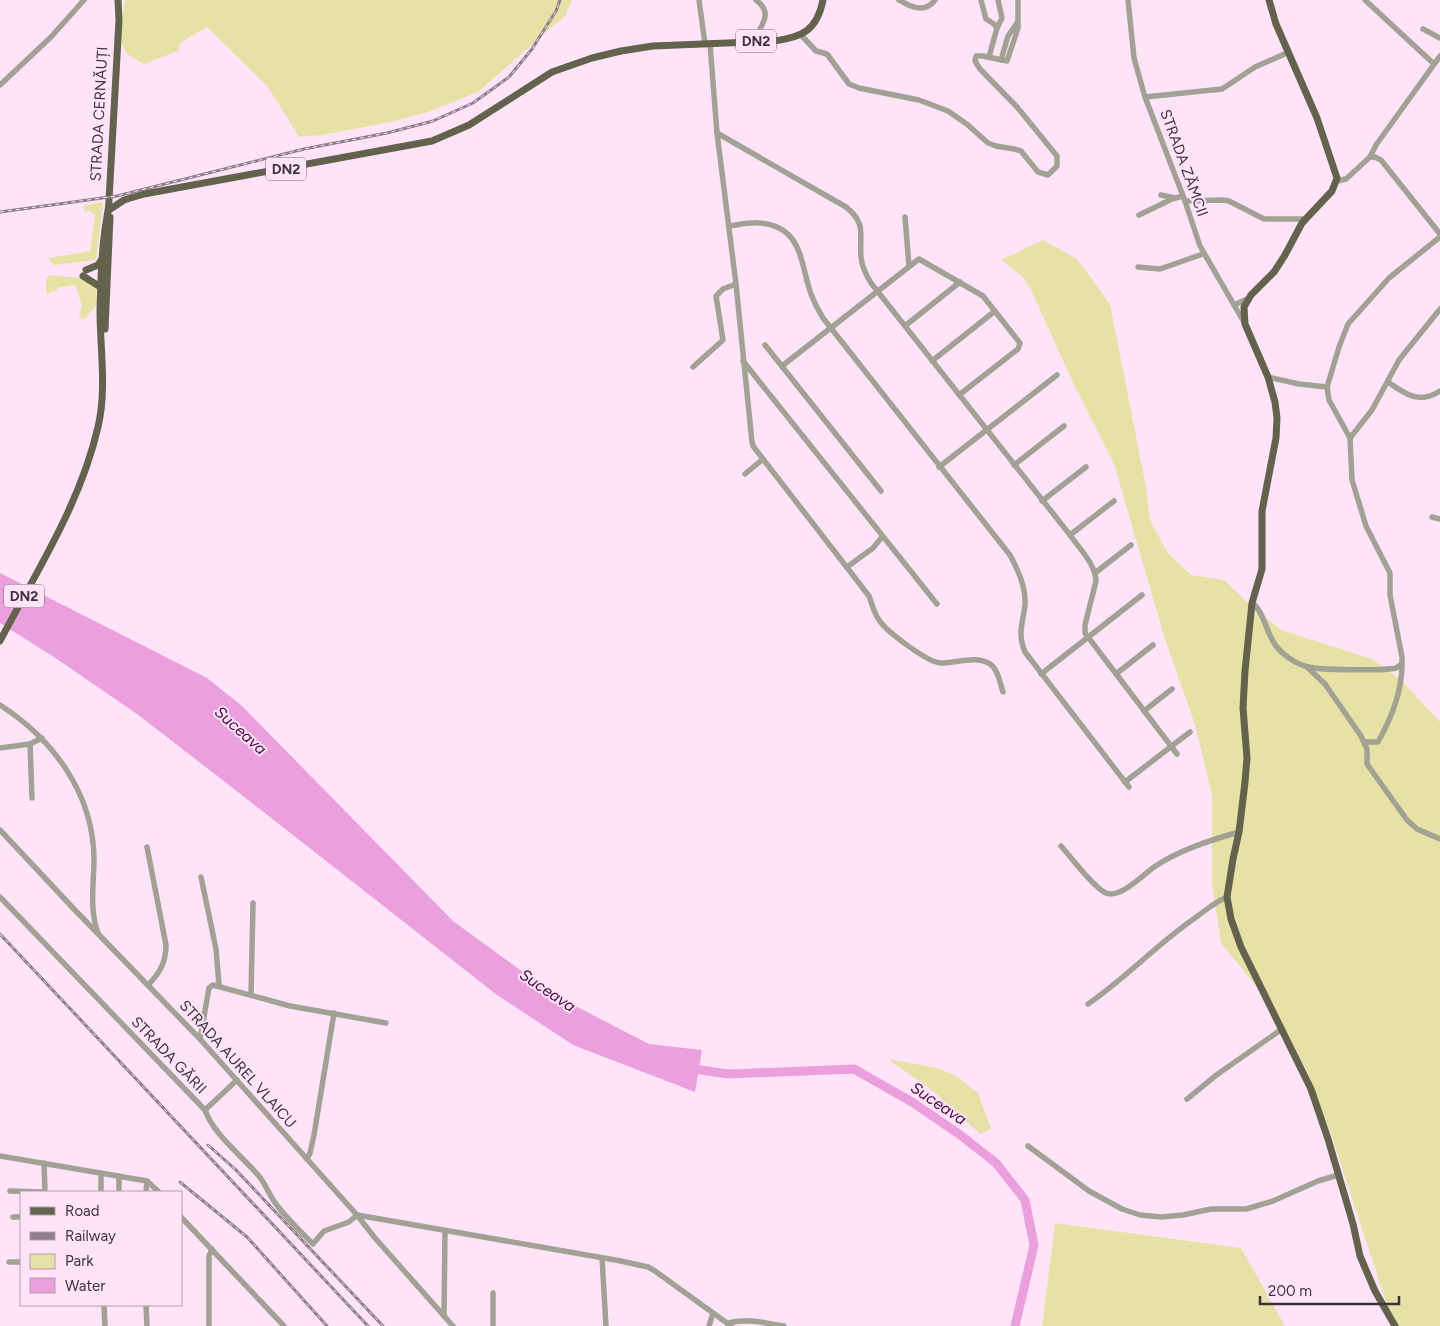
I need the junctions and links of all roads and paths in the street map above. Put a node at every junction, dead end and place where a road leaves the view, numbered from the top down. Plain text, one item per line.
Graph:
1 (84, 0) edge
2 (118, 0) edge
3 (124, 0) edge
4 (699, 0) edge
5 (756, 0) edge
6 (823, 0) edge
7 (899, 0) edge
8 (980, 0) edge
9 (998, 0) edge
10 (1018, 0) edge
11 (1128, 0) edge
12 (1269, 0) edge
13 (1366, 0) edge
14 (934, 1) edge
15 (119, 20) junction
16 (997, 28) junction
17 (1423, 29) dead end
18 (801, 35) junction
19 (1440, 38) edge
20 (768, 41) junction
21 (707, 44) junction
22 (1289, 52) junction
23 (1440, 56) edge
24 (989, 57) junction
25 (1434, 64) junction
26 (0, 85) edge
27 (1145, 97) junction
28 (717, 133) junction
29 (1370, 157) junction
30 (1337, 181) junction
31 (1161, 195) dead end
32 (1175, 198) junction
33 (1184, 198) junction
34 (109, 210) junction
35 (1139, 215) dead end
36 (906, 217) dead end
37 (1304, 218) junction
38 (728, 226) junction
39 (1440, 235) edge
40 (1203, 254) junction
41 (103, 256) junction
42 (909, 266) junction
43 (1138, 267) dead end
44 (960, 282) junction
45 (736, 284) junction
46 (102, 288) junction
47 (878, 292) junction
48 (1249, 298) junction
49 (1234, 305) junction
50 (1440, 308) edge
51 (995, 311) junction
52 (1245, 324) junction
53 (905, 326) junction
54 (831, 329) junction
55 (765, 345) dead end
56 (743, 361) junction
57 (932, 361) junction
58 (782, 366) junction
59 (693, 367) dead end
60 (1057, 375) dead end
61 (1268, 377) junction
62 (102, 379) junction
63 (1388, 382) junction
64 (1327, 387) junction
65 (1440, 391) edge
66 (959, 395) junction
67 (1064, 426) dead end
68 (986, 430) junction
69 (1350, 438) junction
70 (763, 459) junction
71 (1014, 465) junction
72 (939, 467) junction
73 (1086, 467) dead end
74 (745, 474) dead end
75 (881, 492) dead end
76 (1042, 500) junction
77 (1114, 502) dead end
78 (1432, 517) dead end
79 (1440, 519) edge
80 (1070, 535) junction
81 (882, 537) junction
82 (1131, 545) dead end
83 (847, 567) junction
84 (1095, 573) junction
85 (1142, 595) dead end
86 (1252, 603) junction
87 (937, 604) dead end
88 (1088, 638) junction
89 (0, 641) edge
90 (1153, 645) dead end
91 (1402, 664) junction
92 (1307, 667) junction
93 (1041, 674) junction
94 (1116, 674) junction
95 (1172, 690) dead end
96 (1003, 692) dead end
97 (0, 700) edge
98 (0, 705) edge
99 (1144, 711) junction
100 (12, 713) junction
101 (1190, 732) dead end
102 (42, 738) junction
103 (1364, 742) junction
104 (30, 744) junction
105 (1171, 746) junction
106 (0, 748) edge
107 (1177, 754) dead end
108 (32, 798) dead end
109 (0, 830) edge
110 (1239, 832) junction
111 (1440, 839) edge
112 (1061, 846) dead end
113 (147, 847) dead end
114 (201, 877) dead end
115 (0, 897) edge
116 (1227, 897) junction
117 (253, 903) dead end
118 (99, 935) junction
119 (148, 985) junction
120 (219, 985) junction
121 (251, 994) junction
122 (1088, 1004) dead end
123 (334, 1013) junction
124 (386, 1023) dead end
125 (1282, 1029) junction
126 (200, 1039) junction
127 (237, 1080) junction
128 (1187, 1099) dead end
129 (205, 1110) junction
130 (1028, 1146) dead end
131 (0, 1156) edge
132 (307, 1159) junction
133 (44, 1163) junction
134 (101, 1173) junction
135 (1338, 1175) junction
136 (119, 1176) junction
137 (147, 1181) junction
138 (10, 1191) dead end
139 (20, 1191) edge
140 (44, 1191) edge
141 (101, 1191) edge
142 (119, 1191) edge
143 (146, 1191) edge
144 (158, 1191) edge
145 (357, 1216) junction
146 (14, 1217) dead end
147 (20, 1217) edge
148 (182, 1218) edge
149 (445, 1231) junction
150 (212, 1249) junction
151 (602, 1258) junction
152 (9, 1262) dead end
153 (20, 1262) edge
154 (493, 1293) dead end
155 (104, 1306) edge
156 (146, 1306) edge
157 (713, 1313) junction
158 (444, 1316) junction
159 (729, 1325) edge
160 (105, 1326) edge
161 (147, 1326) edge
162 (210, 1326) edge
163 (284, 1326) edge
164 (453, 1326) edge
165 (493, 1326) edge
166 (606, 1326) edge
167 (709, 1326) edge
168 (784, 1326) edge
169 (1395, 1326) edge

1 - 26 street
2 - 15 main road, STRADA CERNĂUȚI
3 - 15 main road, STRADA CERNĂUȚI
4 - 21 street
5 - 20 street
6 - 18 main road
7 - 14 street
8 - 16 street
9 - 16 street
10 - 24 street
11 - 27 street, STRADA ZĂMCII
12 - 22 main road
13 - 25 street
15 - 34 main road, STRADA CERNĂUȚI
16 - 24 street
17 - 19 street
18 - 20 main road, DN2
18 - 24 street
20 - 21 main road, DN2
21 - 28 street
21 - 34 main road, DN2
22 - 27 street
22 - 30 main road
23 - 25 street
25 - 29 street
27 - 33 street, STRADA ZĂMCII
28 - 38 street
28 - 47 street
29 - 30 street
29 - 39 street
30 - 37 main road
31 - 32 street
32 - 33 street
32 - 35 street
33 - 37 street
33 - 40 street, STRADA ZĂMCII
34 - 41 main road, STRADA CERNĂUȚI / DN2
34 - 62 main road, STRADA CERNĂUȚI / DN2
36 - 42 street
37 - 48 main road
38 - 45 street
38 - 54 street
39 - 64 street
40 - 43 street
40 - 49 street, STRADA ZĂMCII
41 - 46 main road, STRADA CERNĂUȚI / DN2
41 - 46 main road
42 - 44 street
42 - 47 street
44 - 51 street
44 - 53 street
45 - 56 street
45 - 59 street
46 - 62 main road, STRADA CERNĂUȚI / DN2
47 - 53 street
47 - 54 street
48 - 49 street
48 - 52 main road
49 - 52 street, STRADA ZĂMCII
50 - 63 street
51 - 57 street
51 - 66 street
52 - 61 main road, STRADA ZĂMCII
53 - 57 street
54 - 58 street
54 - 72 street
55 - 58 street
56 - 70 street
56 - 81 street
57 - 66 street
58 - 75 street
60 - 68 street
61 - 64 street
61 - 86 main road, STRADA ZĂMCII
62 - 89 main road, STRADA CERNĂUȚI / DN2
63 - 65 street
63 - 69 street
64 - 69 street
66 - 68 street
67 - 71 street
68 - 71 street
68 - 72 street
69 - 91 street
70 - 74 street
70 - 83 street
71 - 76 street
72 - 93 street
73 - 76 street
76 - 80 street
77 - 80 street
78 - 79 street
80 - 84 street
81 - 83 street
81 - 87 street
82 - 84 street
83 - 96 street
84 - 88 street
85 - 88 street
86 - 92 street
86 - 110 main road, STRADA ZĂMCII
88 - 93 street
88 - 94 street
90 - 94 street
91 - 92 street
91 - 103 street
92 - 103 street
93 - 105 street
94 - 99 street
95 - 99 street
97 - 100 street
98 - 100 street
99 - 105 street
100 - 102 street
101 - 105 street
102 - 104 street
102 - 118 street
103 - 111 street
104 - 106 street
104 - 108 street
105 - 107 street
109 - 118 street, STRADA AUREL VLAICU
110 - 112 street
110 - 116 main road, STRADA ZĂMCII
113 - 119 street
114 - 120 street
115 - 129 street, STRADA GĂRII
116 - 122 street
116 - 125 main road
117 - 121 street
118 - 119 street, STRADA AUREL VLAICU
119 - 126 street, STRADA AUREL VLAICU
120 - 121 street
120 - 126 street
121 - 123 street
123 - 124 street
123 - 132 street
125 - 128 street
125 - 135 main road
126 - 127 street, STRADA AUREL VLAICU
127 - 129 street
127 - 132 street, STRADA AUREL VLAICU
129 - 145 street, STRADA GĂRII
130 - 135 street
131 - 133 street
132 - 145 street, STRADA AUREL VLAICU
133 - 134 street
133 - 140 street
134 - 136 street
134 - 141 street
135 - 169 main road
136 - 137 street
136 - 142 street
137 - 143 street
137 - 144 street
138 - 139 street
145 - 149 street
145 - 158 street, STRADA AUREL VLAICU
146 - 147 street
148 - 150 street
149 - 151 street
149 - 158 street
150 - 162 street
150 - 163 street
151 - 157 street
151 - 166 street
152 - 153 street
154 - 165 street
155 - 160 street
156 - 161 street
157 - 159 street
157 - 167 street
158 - 164 street, STRADA AUREL VLAICU
159 - 168 street

